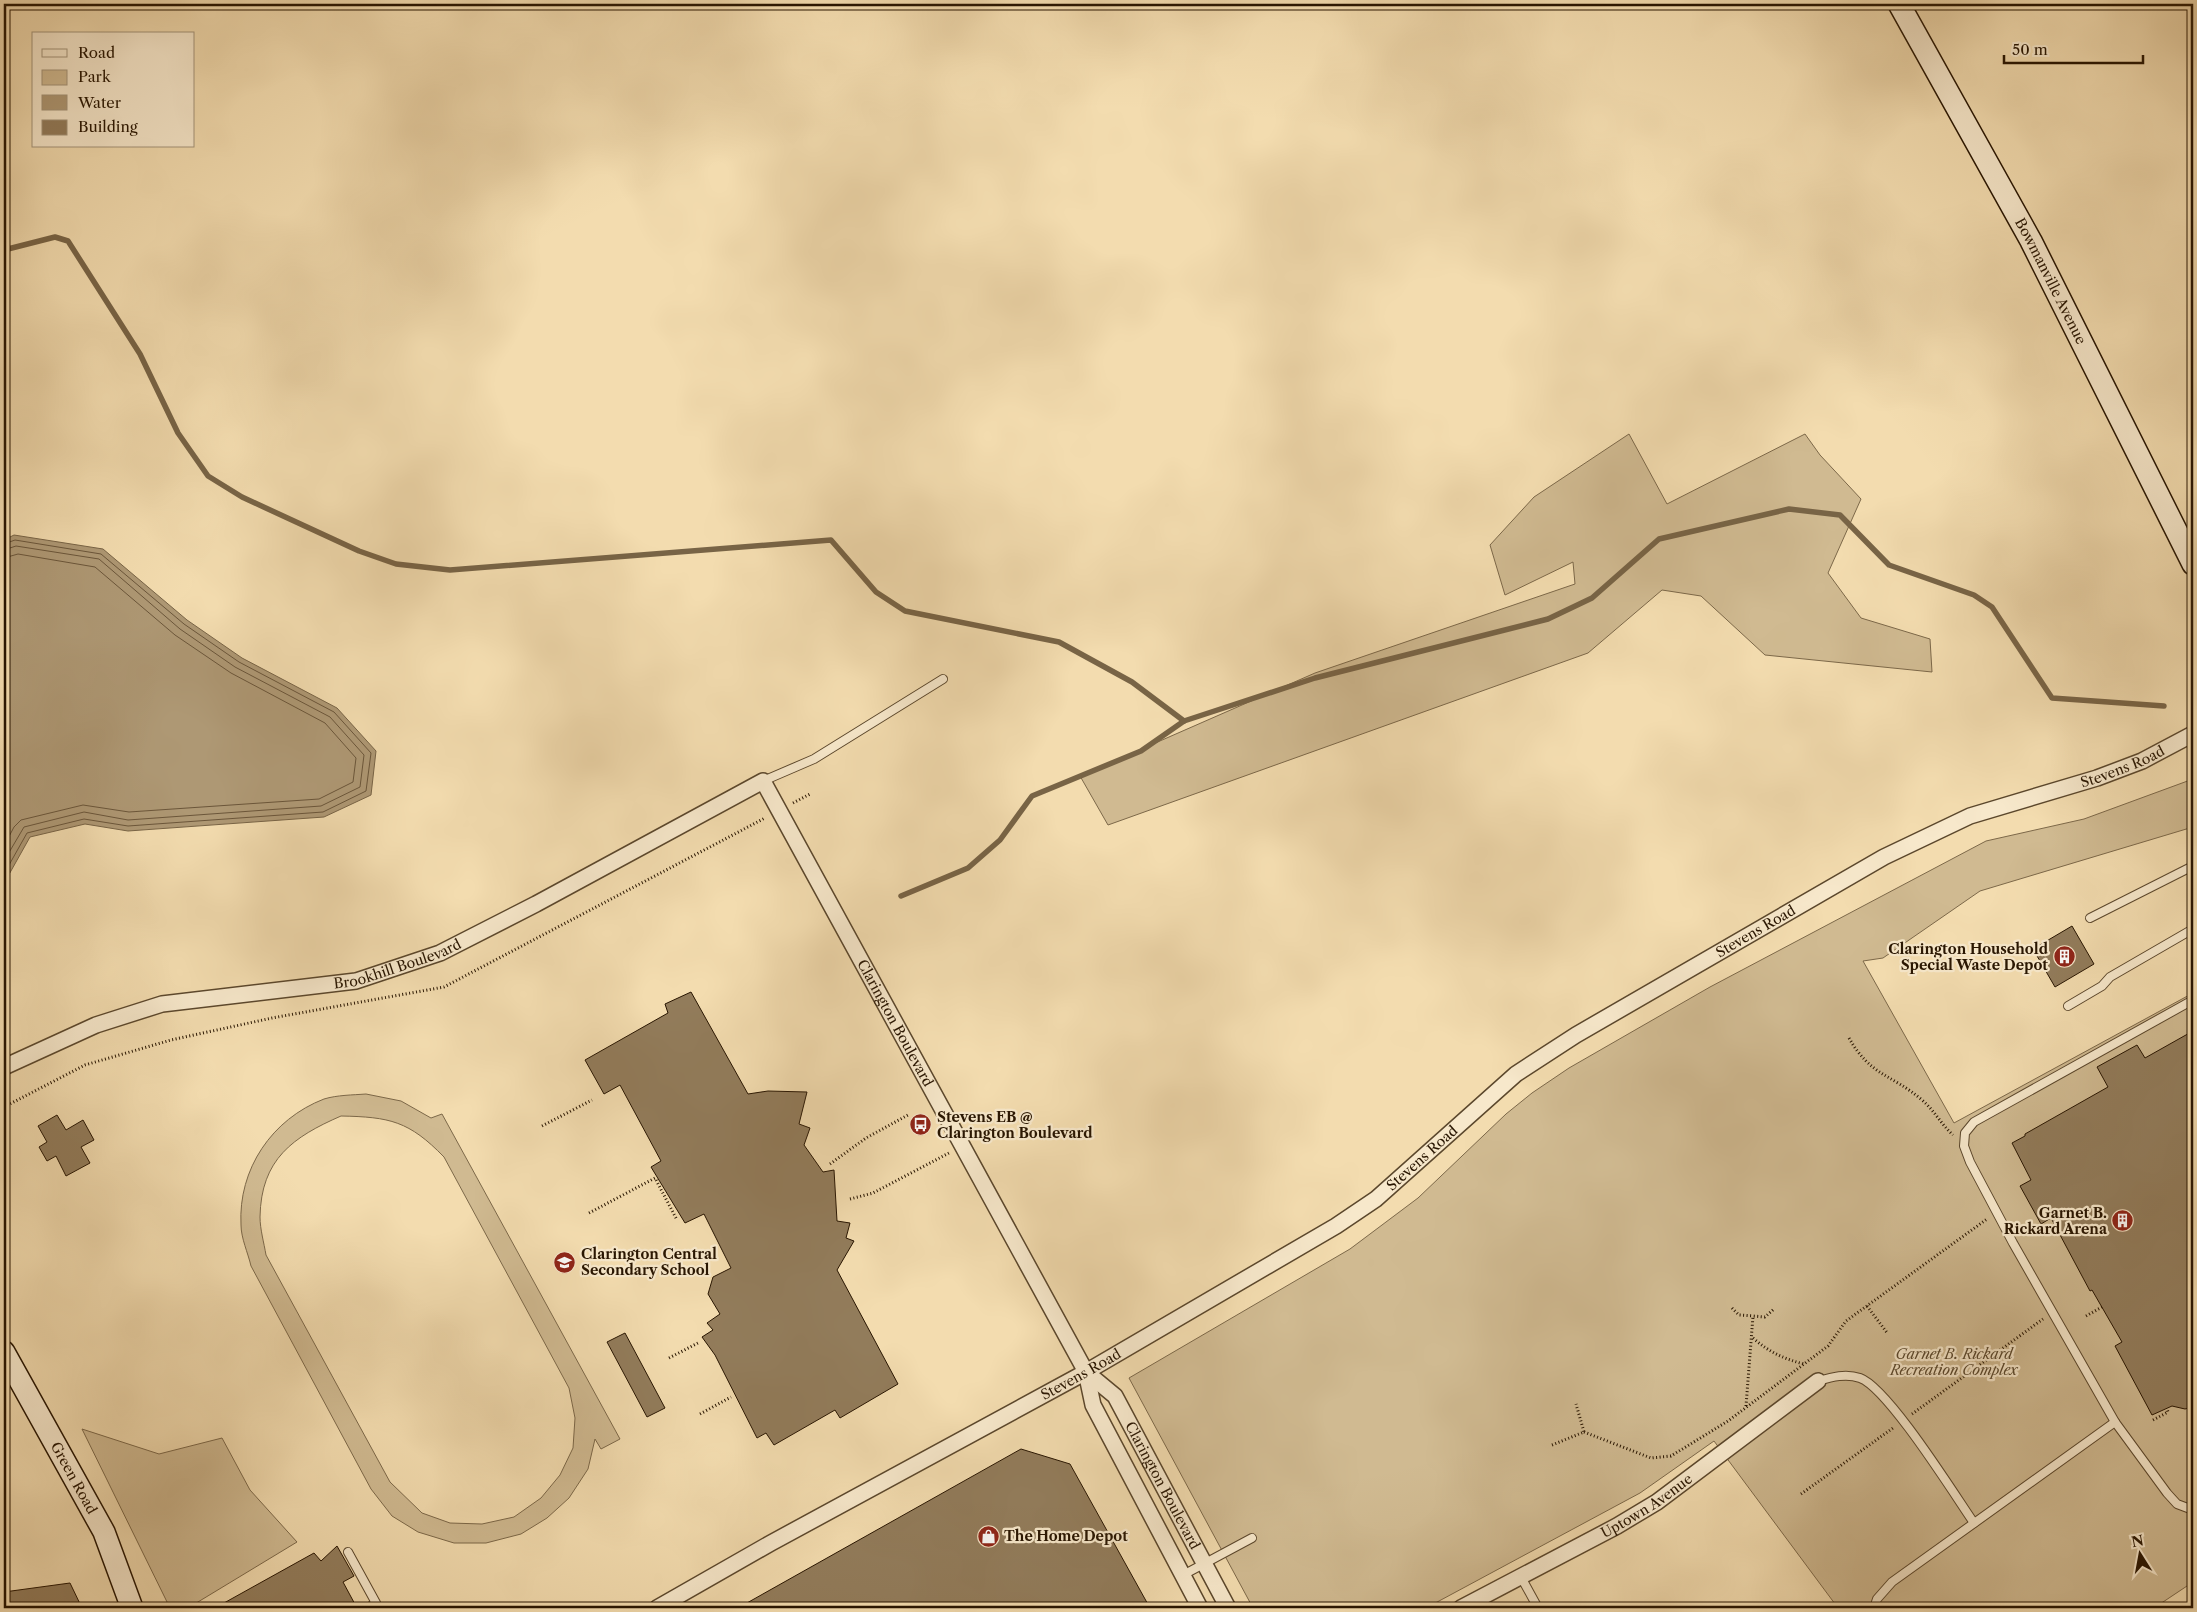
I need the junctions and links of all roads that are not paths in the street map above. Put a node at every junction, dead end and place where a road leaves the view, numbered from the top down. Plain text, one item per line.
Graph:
1 (1899, 4) edge
2 (2193, 564) edge
3 (943, 679) dead end
4 (2193, 734) edge
5 (763, 781) junction
6 (2193, 866) edge
7 (2090, 918) dead end
8 (2193, 929) edge
9 (2193, 1000) edge
10 (2068, 1006) dead end
11 (4, 1068) edge
12 (4, 1352) edge
13 (1086, 1372) junction
14 (1818, 1381) joint
15 (2115, 1422) junction
16 (2193, 1510) edge
17 (1974, 1523) junction
18 (1252, 1538) dead end
19 (348, 1552) dead end
20 (1204, 1563) junction
21 (1183, 1575) junction
22 (1521, 1577) junction
23 (132, 1608) edge
24 (367, 1608) edge
25 (657, 1608) edge
26 (1200, 1608) edge
27 (1228, 1608) edge
28 (1461, 1608) edge
29 (1538, 1608) edge
30 (1874, 1608) edge

1 - 2 main road, Bowmanville Avenue
3 - 5 lane
4 - 13 street, Stevens Road
5 - 11 street, Brookhill Boulevard
5 - 13 street, Clarington Boulevard
6 - 7 lane
8 - 10 lane
9 - 15 lane
12 - 23 main road, Green Road
13 - 20 street, Clarington Boulevard
13 - 21 street, Clarington Boulevard
13 - 25 street, Stevens Road
14 - 17 lane
14 - 22 street, Uptown Avenue
15 - 16 lane
15 - 17 lane
17 - 30 lane
18 - 20 lane
19 - 24 lane
20 - 21 lane
20 - 27 street, Clarington Boulevard
21 - 26 street, Clarington Boulevard
22 - 28 street, Uptown Avenue
22 - 29 lane

